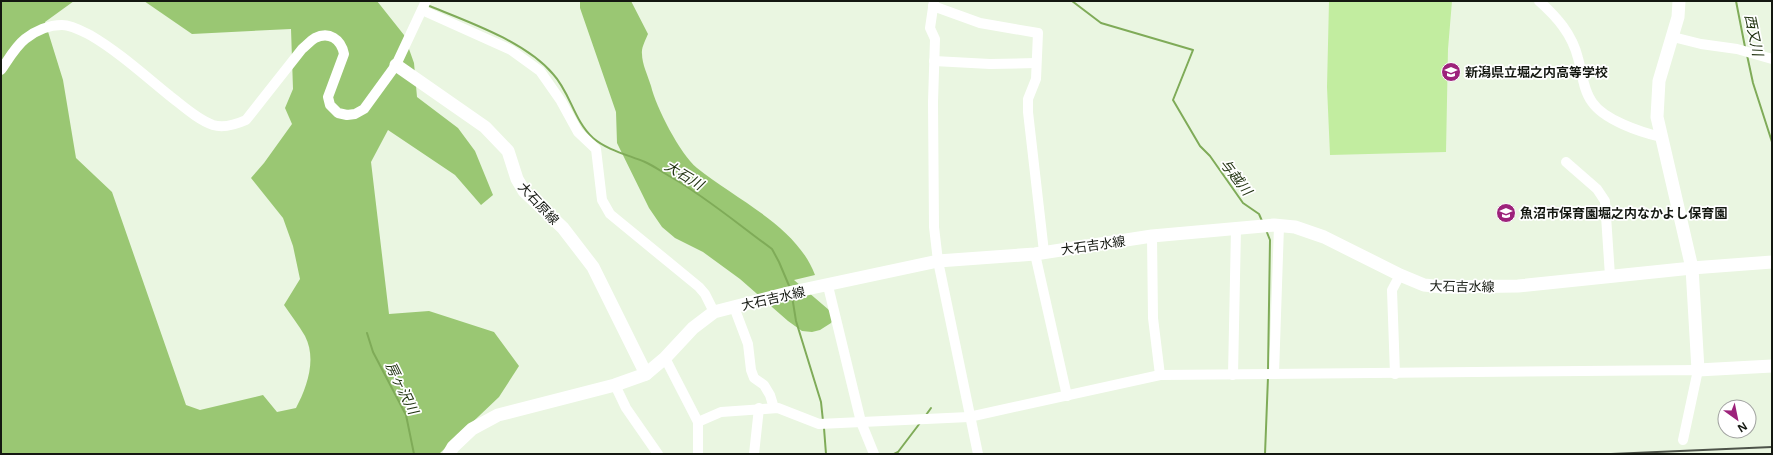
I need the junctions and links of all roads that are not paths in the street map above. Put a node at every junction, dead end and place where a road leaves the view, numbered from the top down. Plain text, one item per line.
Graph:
1 (1539, 1) edge
2 (1679, 1) edge
3 (934, 3) edge
4 (424, 6) edge
5 (1673, 37) junction
6 (1772, 59) edge
7 (934, 61) junction
8 (1036, 63) junction
9 (396, 65) junction
10 (1, 70) edge
11 (1661, 137) junction
12 (1566, 162) dead end
13 (1278, 226) junction
14 (1236, 229) junction
15 (1152, 236) junction
16 (1040, 253) junction
17 (938, 261) junction
18 (1772, 262) edge
19 (1692, 268) junction
20 (1400, 275) junction
21 (1610, 276) junction
22 (828, 286) junction
23 (734, 307) junction
24 (714, 312) junction
25 (665, 358) junction
26 (1772, 366) edge
27 (1698, 370) junction
28 (646, 374) junction
29 (1232, 374) junction
30 (1274, 374) junction
31 (1395, 374) junction
32 (1160, 375) junction
33 (615, 385) junction
34 (1067, 396) junction
35 (760, 408) junction
36 (774, 408) junction
37 (969, 417) junction
38 (698, 422) junction
39 (861, 422) junction
40 (1683, 440) dead end
41 (449, 454) edge
42 (658, 454) edge
43 (698, 454) edge
44 (754, 454) edge
45 (874, 454) edge
46 (978, 454) edge

1 - 11 street
2 - 5 main road
3 - 7 street
3 - 8 street
4 - 9 street
4 - 24 street
5 - 6 street
5 - 11 main road
7 - 8 street
7 - 17 street
8 - 16 street
9 - 10 street
9 - 28 main road, 大石原線
11 - 19 main road
12 - 21 street
13 - 14 main road, 大石吉水線
13 - 20 main road, 大石吉水線
13 - 30 street
14 - 15 main road, 大石吉水線
14 - 29 street
15 - 16 main road, 大石吉水線
15 - 32 street
16 - 17 main road, 大石吉水線
16 - 34 street
17 - 22 main road, 大石吉水線
17 - 37 street
18 - 19 main road, 大石吉水線
19 - 21 main road, 大石吉水線
19 - 27 main road
20 - 21 main road, 大石吉水線
20 - 31 street
22 - 23 main road, 大石吉水線
22 - 39 street
23 - 24 main road, 大石吉水線
23 - 36 street
24 - 25 main road, 大石吉水線
25 - 28 main road, 大石吉水線
25 - 38 street
26 - 27 main road
27 - 31 street
27 - 40 street
28 - 33 main road, 大石吉水線
29 - 30 street
29 - 32 street
30 - 31 street
32 - 34 street
33 - 41 main road, 大石吉水線
33 - 42 street
34 - 37 street
35 - 36 street
35 - 38 street
35 - 44 street
36 - 39 street
37 - 39 street
37 - 46 street
38 - 43 street
39 - 45 street

